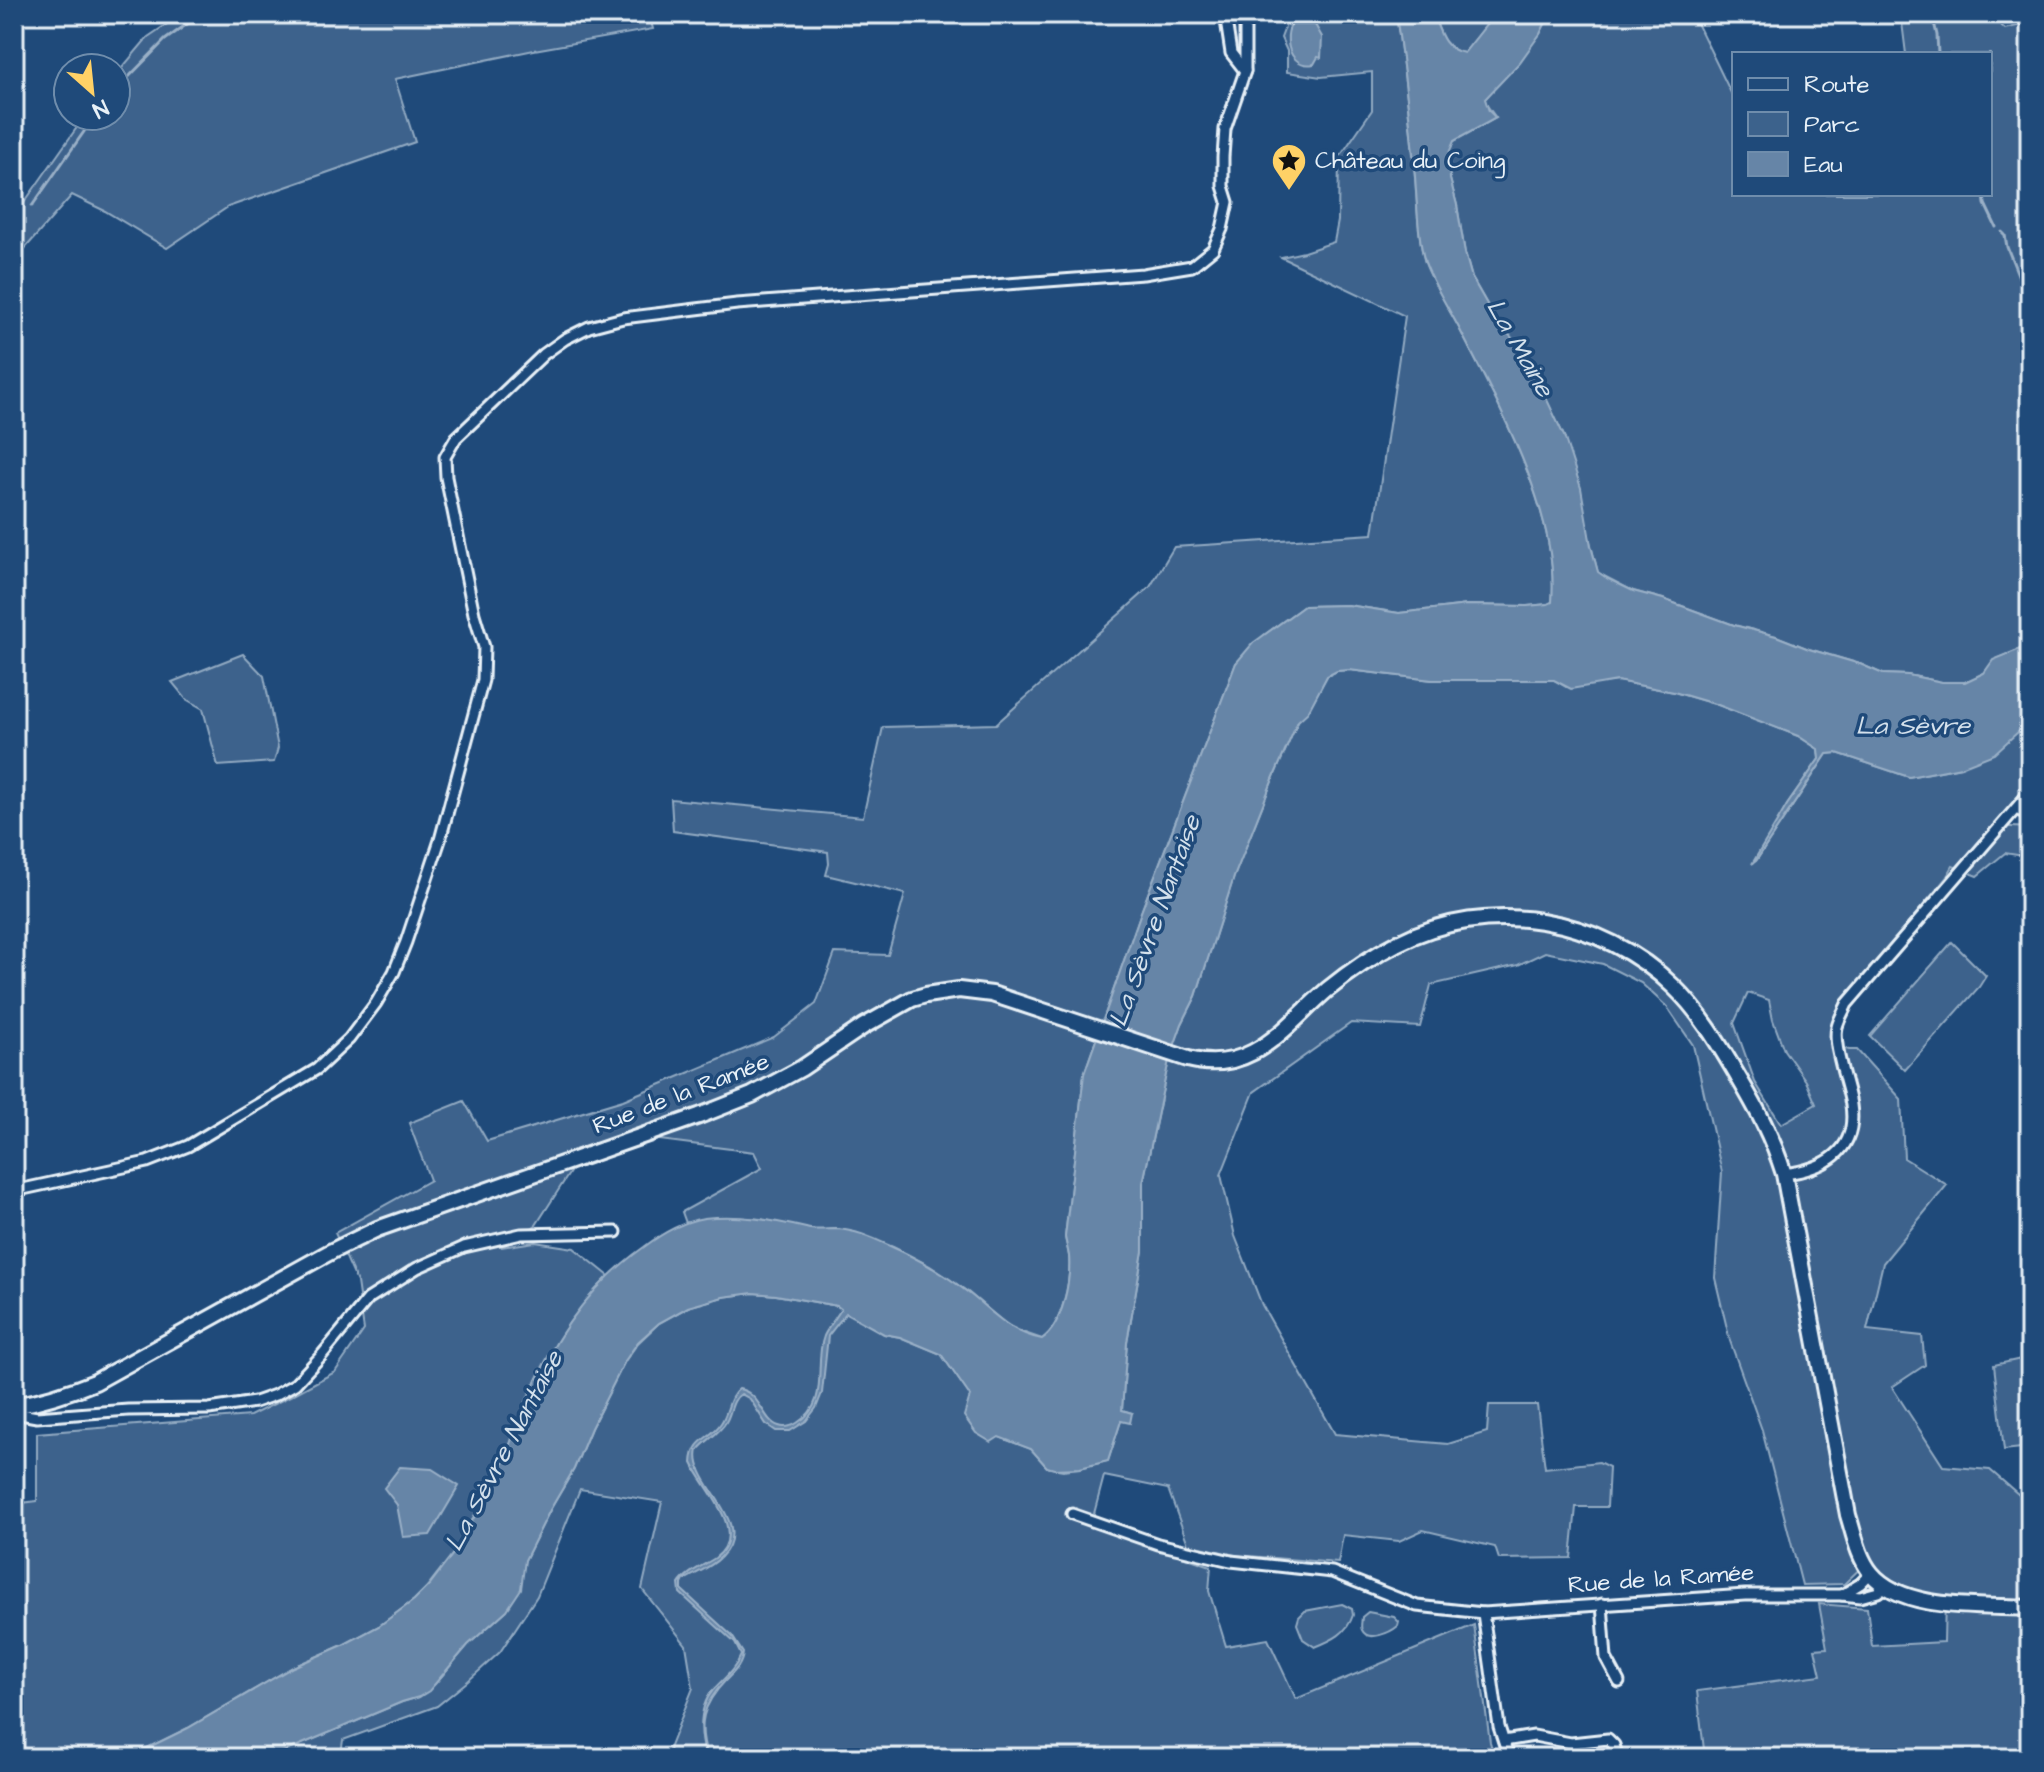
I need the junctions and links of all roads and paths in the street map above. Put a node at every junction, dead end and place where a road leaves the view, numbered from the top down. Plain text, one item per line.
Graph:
1 (1225, 14) edge
2 (1245, 14) edge
3 (1245, 71) junction
4 (2030, 792) edge
5 (2016, 809) junction
6 (2030, 815) edge
7 (1784, 1174) junction
8 (14, 1191) edge
9 (616, 1232) dead end
10 (14, 1408) edge
11 (1072, 1514) dead end
12 (1871, 1573) junction
13 (1886, 1586) junction
14 (1842, 1595) junction
15 (1602, 1604) junction
16 (2030, 1608) edge
17 (1483, 1613) junction
18 (1619, 1682) dead end
19 (1504, 1741) junction
20 (1509, 1758) edge
21 (1618, 1758) edge

1 - 3 street
2 - 3 street
3 - 8 street
4 - 5 street
5 - 6 street
5 - 7 street
7 - 10 main road, Rue de la Ramée
7 - 12 main road, Rue de la Ramée
9 - 10 street
11 - 17 street, Rue de la Ramée
12 - 13 main road
12 - 14 street
13 - 14 street, Rue de la Ramée
13 - 16 main road
14 - 15 street, Rue de la Ramée
15 - 17 street, Rue de la Ramée
15 - 18 street
17 - 19 street
19 - 20 street
19 - 21 street

